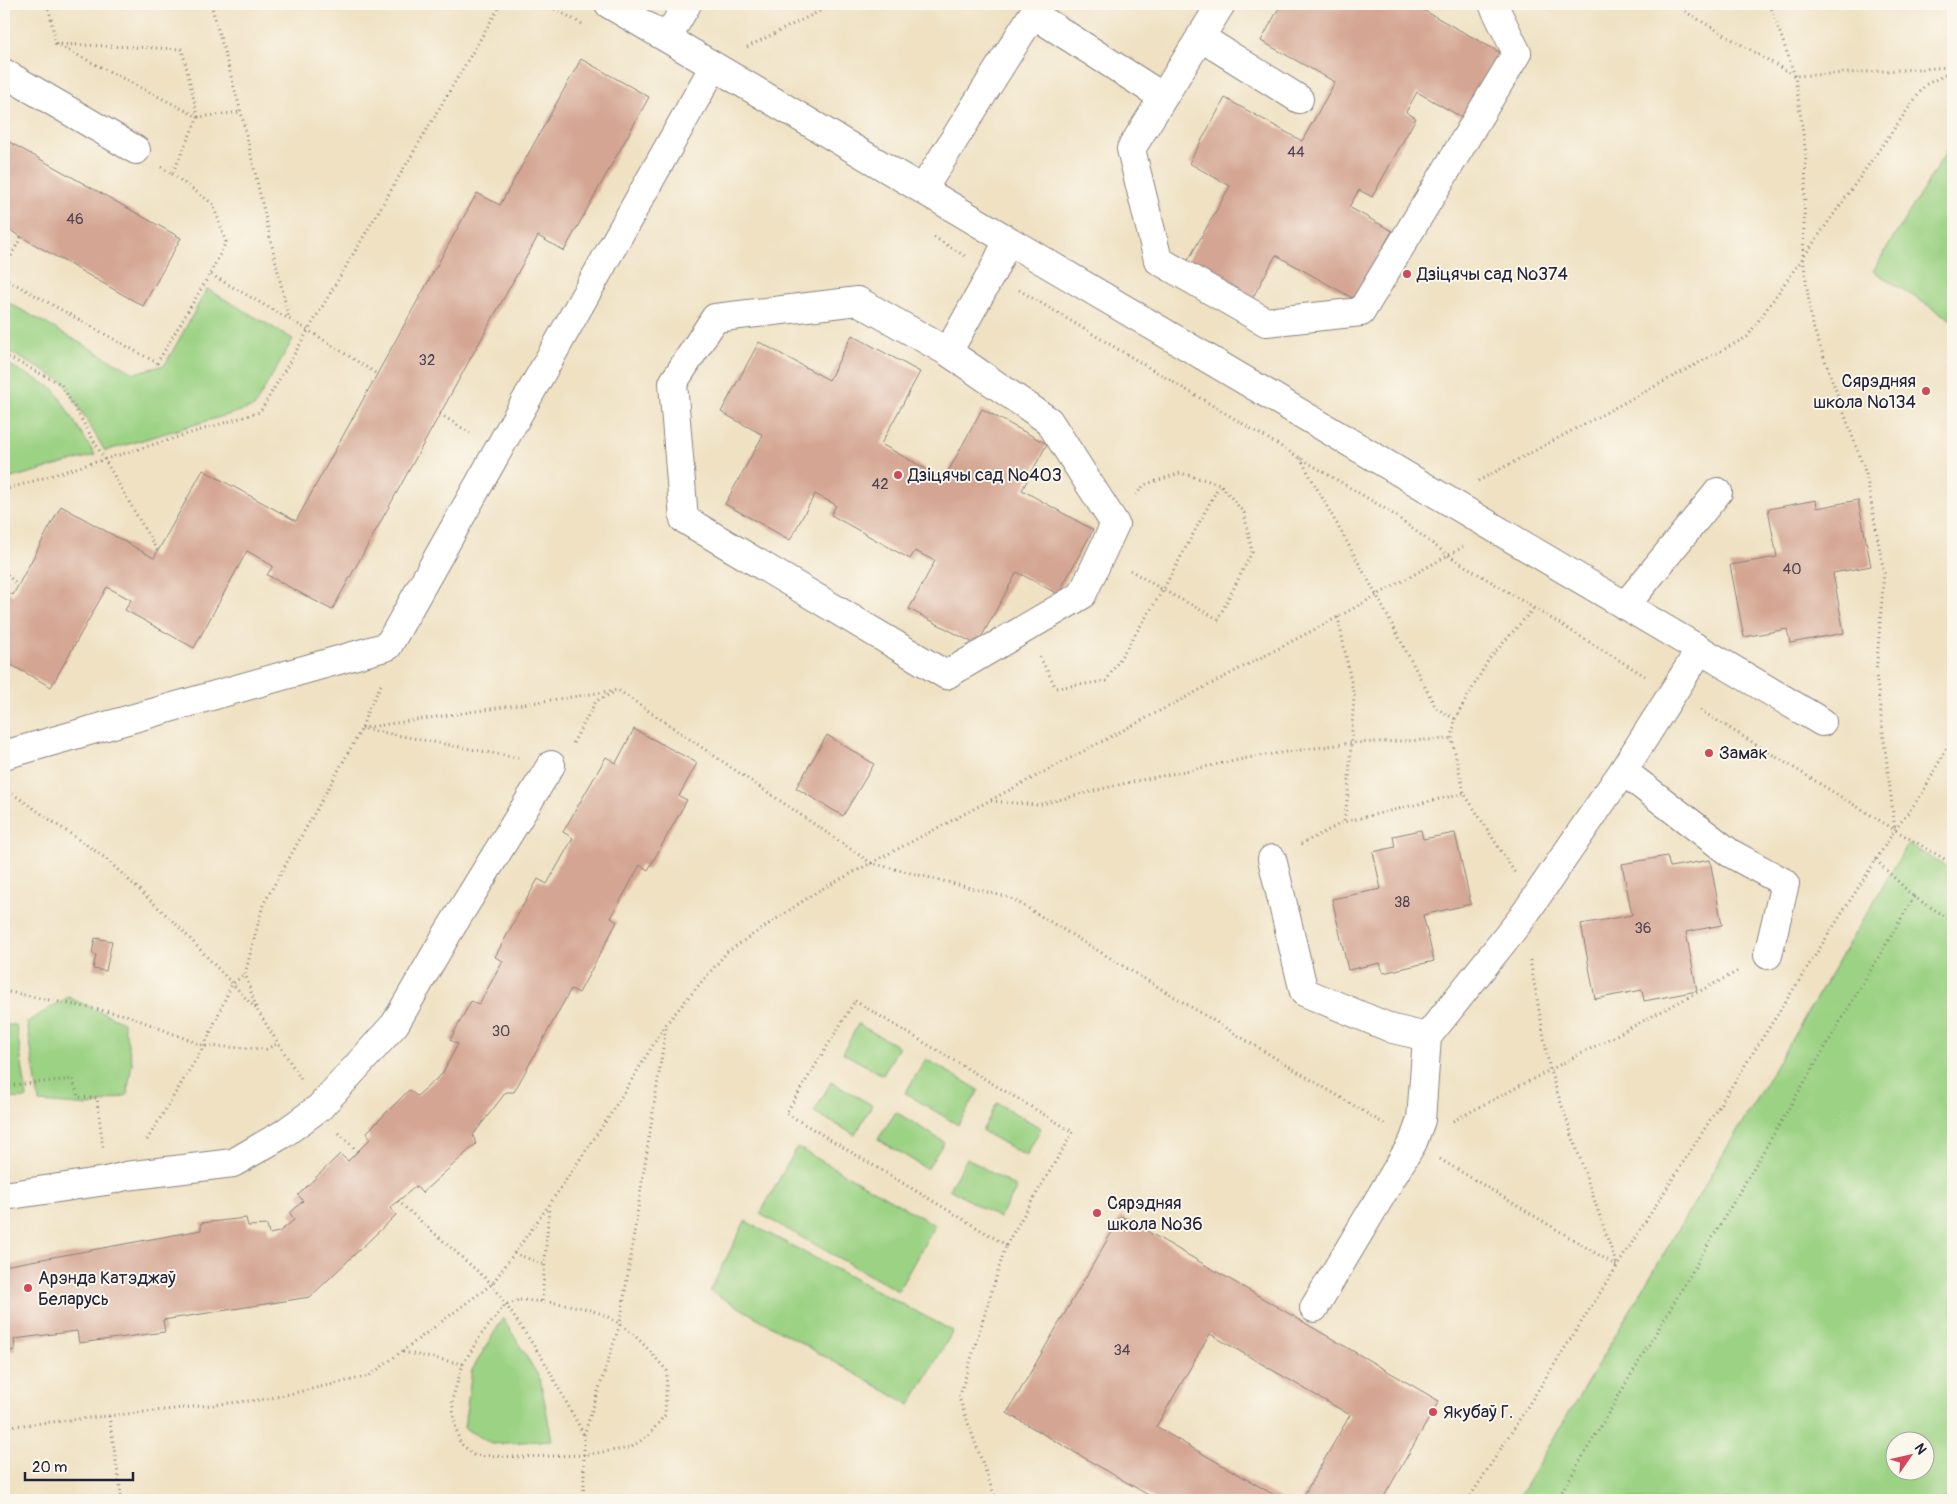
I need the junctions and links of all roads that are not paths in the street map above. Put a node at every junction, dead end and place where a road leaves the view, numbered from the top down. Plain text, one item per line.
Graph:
1 (609, 4) edge
2 (687, 4) edge
3 (1221, 4) edge
4 (1494, 4) edge
5 (1036, 9) edge
6 (1200, 37) junction
7 (668, 38) junction
8 (714, 66) junction
9 (4, 73) edge
10 (1163, 97) junction
11 (1299, 99) dead end
12 (136, 150) road end
13 (923, 189) junction
14 (1008, 240) junction
15 (948, 352) junction
16 (1718, 492) dead end
17 (1625, 606) junction
18 (1700, 650) junction
19 (1822, 722) dead end
20 (4, 755) edge
21 (551, 765) road end
22 (1623, 771) junction
23 (1272, 859) road end
24 (1768, 955) road end
25 (1427, 1038) junction
26 (4, 1196) edge
27 (1314, 1308) dead end

1 - 7 lane
2 - 7 lane
3 - 6 lane
4 - 10 lane
5 - 10 lane
5 - 13 lane
6 - 10 lane
6 - 11 lane
7 - 8 lane
8 - 13 lane
8 - 20 lane
9 - 12 lane
13 - 14 lane
14 - 15 lane
14 - 17 lane
15 - 15 lane
16 - 17 lane
17 - 18 lane
18 - 19 lane
18 - 22 lane
21 - 26 lane
22 - 24 lane
22 - 25 lane
23 - 25 lane
25 - 27 lane

